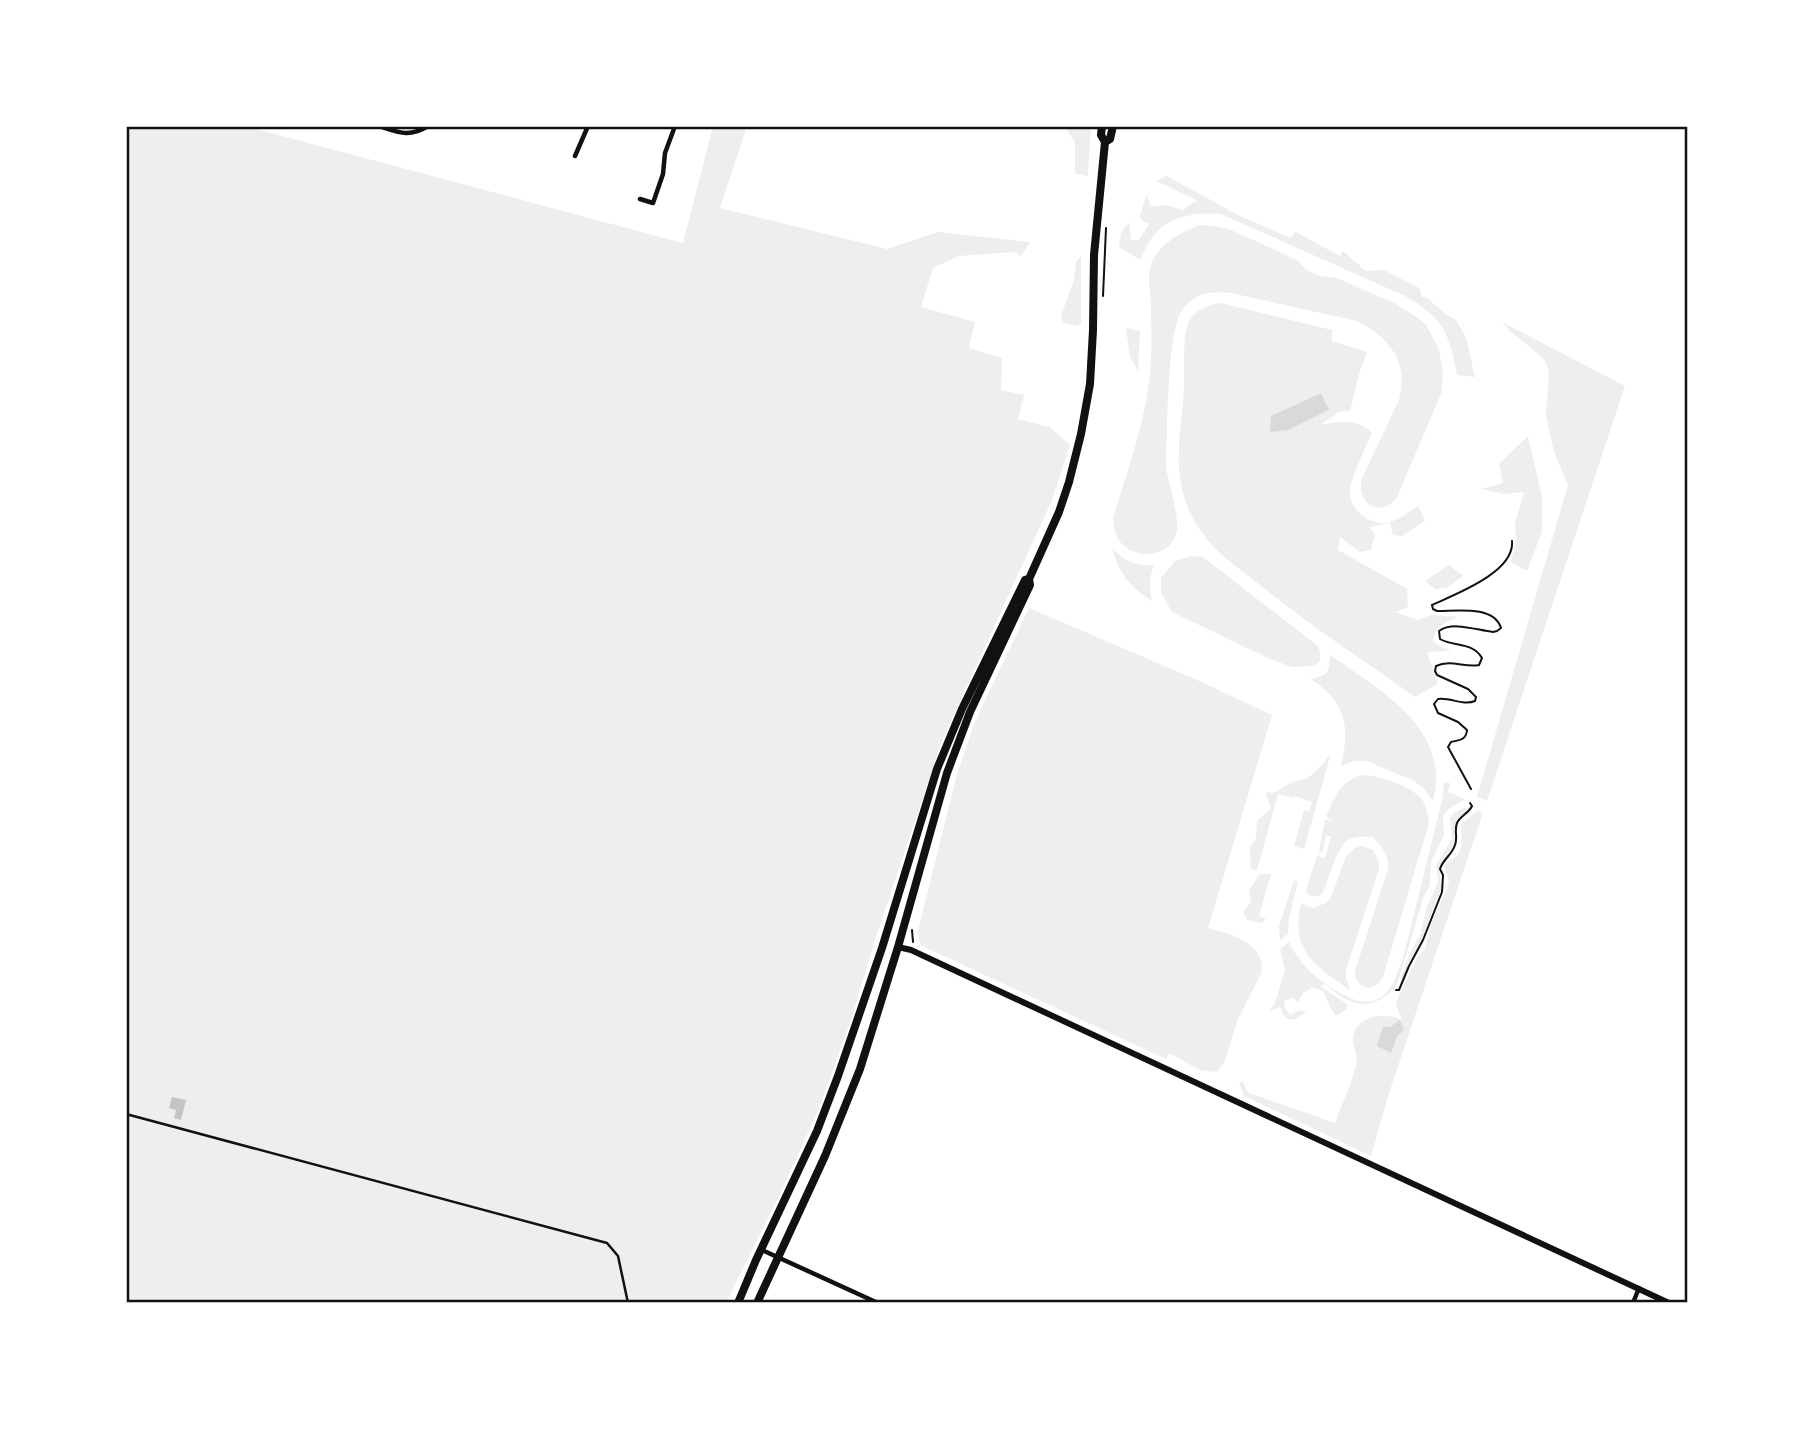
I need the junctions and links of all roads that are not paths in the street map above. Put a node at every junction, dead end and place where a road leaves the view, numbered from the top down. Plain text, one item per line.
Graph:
1 (379, 126) edge
2 (428, 126) edge
3 (675, 126) edge
4 (1102, 126) edge
5 (1113, 126) edge
6 (585, 127) edge
7 (1105, 142) junction
8 (575, 156) dead end
9 (640, 199) dead end
10 (1029, 579) junction
11 (898, 947) junction
12 (126, 1114) edge
13 (761, 1250) junction
14 (778, 1257) junction
15 (1639, 1289) junction
16 (628, 1303) edge
17 (738, 1303) edge
18 (757, 1303) edge
19 (877, 1303) edge
20 (1633, 1303) edge
21 (1669, 1303) edge

1 - 2 street
3 - 9 street
4 - 7 main road
5 - 7 main road
6 - 8 street
7 - 10 main road
10 - 11 main road
10 - 13 main road
11 - 14 main road
11 - 15 street
12 - 16 lane
13 - 14 street
13 - 17 main road
14 - 18 main road
14 - 19 street
15 - 20 street
15 - 21 street

